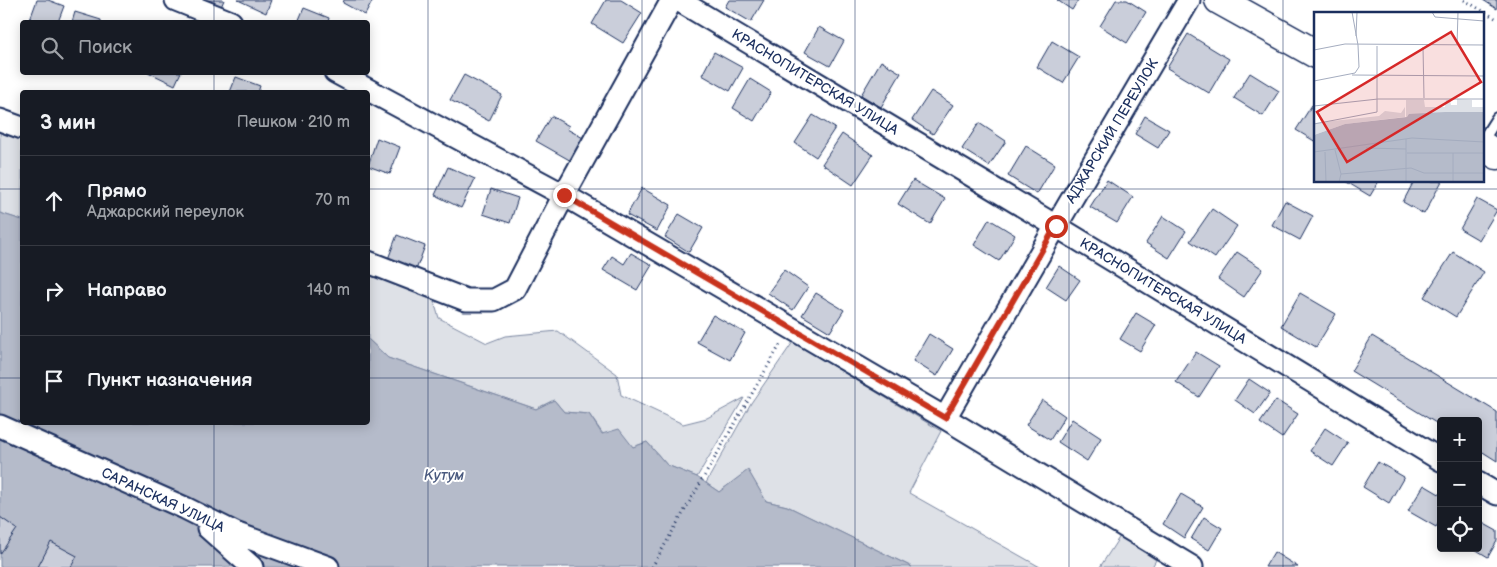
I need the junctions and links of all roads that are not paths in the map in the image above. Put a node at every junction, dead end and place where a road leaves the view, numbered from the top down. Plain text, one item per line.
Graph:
1 (176, 0) edge
2 (672, 0) edge
3 (678, 0) edge
4 (1189, 0) edge
5 (1219, 0) edge
6 (226, 20) edge
7 (1314, 53) edge
8 (341, 75) edge
9 (369, 90) edge
10 (370, 91) edge
11 (1497, 118) edge
12 (0, 120) edge
13 (20, 127) edge
14 (1484, 138) edge
15 (1484, 147) edge
16 (1497, 155) edge
17 (564, 195) junction
18 (1056, 226) junction
19 (370, 263) edge
20 (945, 418) junction
21 (0, 426) edge
22 (1437, 458) edge
23 (1482, 485) edge
24 (1497, 494) edge
25 (185, 508) junction
26 (252, 567) edge
27 (328, 567) edge
28 (1192, 567) edge

1 - 6 street
2 - 17 street
3 - 18 street, КРАСНОПИТЕРСКАЯ УЛИЦА
4 - 18 street, АДЖАРСКИЙ ПЕРЕУЛОК
5 - 7 main road
8 - 9 street
10 - 17 street
11 - 14 lane
12 - 13 street
15 - 16 main road
17 - 19 street
17 - 20 street
18 - 20 street, АДЖАРСКИЙ ПЕРЕУЛОК
18 - 22 street, КРАСНОПИТЕРСКАЯ УЛИЦА
20 - 28 street
21 - 25 street, САРАНСКАЯ УЛИЦА
23 - 24 street
25 - 26 street
25 - 27 street, САРАНСКАЯ УЛИЦА

